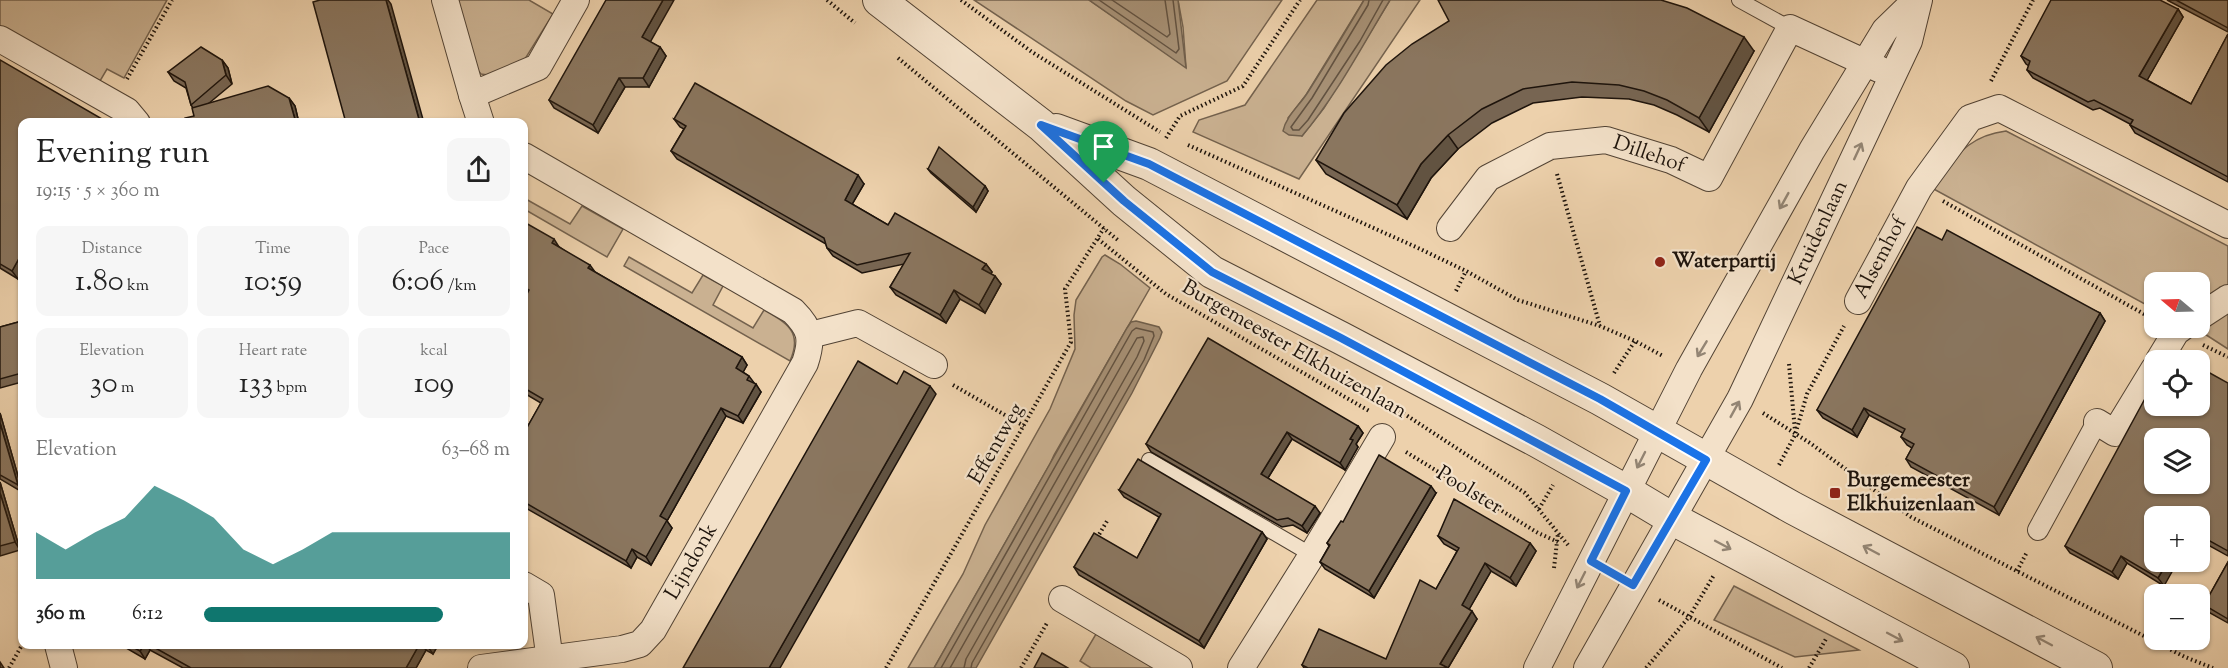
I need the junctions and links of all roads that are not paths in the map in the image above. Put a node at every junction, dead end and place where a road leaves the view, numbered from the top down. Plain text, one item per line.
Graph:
1 (445, 0) edge
2 (576, 0) edge
3 (879, 0) edge
4 (1739, 0) edge
5 (1918, 0) edge
6 (1790, 28) junction
7 (0, 39) edge
8 (1864, 62) junction
9 (1893, 75) junction
10 (472, 95) junction
11 (132, 118) edge
12 (479, 118) edge
13 (1041, 125) junction
14 (528, 158) edge
15 (2228, 225) edge
16 (1450, 228) dead end
17 (2228, 298) edge
18 (1858, 302) road end
19 (2210, 310) edge
20 (810, 334) junction
21 (934, 365) road end
22 (2144, 385) edge
23 (2097, 422) joint
24 (1657, 430) junction
25 (1382, 437) road end
26 (1149, 460) edge
27 (1706, 460) junction
28 (1626, 491) junction
29 (1671, 518) junction
30 (2038, 530) dead end
31 (1312, 555) junction
32 (528, 587) edge
33 (1062, 598) dead end
34 (59, 649) edge
35 (551, 663) edge
36 (64, 668) edge
37 (481, 668) edge
38 (1179, 668) edge
39 (1240, 668) edge
40 (1537, 668) edge
41 (1587, 668) edge
42 (1953, 668) edge
43 (2096, 668) edge

1 - 10 street
2 - 10 street
3 - 13 street, Burgemeester Elkhuizenlaan
4 - 6 lane
5 - 8 street, Kruidenlaan
5 - 9 street, Kruidenlaan
6 - 8 street
6 - 16 street, Dillehof
7 - 11 street
8 - 9 street
8 -> 24 street, Kruidenlaan
27 -> 9 street, Kruidenlaan
10 - 12 street
13 - 24 street, Burgemeester Elkhuizenlaan
13 - 28 street, Burgemeester Elkhuizenlaan
14 - 20 street
15 - 18 street, Alsemhof
17 - 19 street
20 - 21 street
20 - 35 street, Lijndonk
22 - 23 street
23 - 30 street
24 - 27 street, Burgemeester Elkhuizenlaan
24 -> 28 street, Kruidenlaan
25 - 31 street
26 - 31 lane
27 - 29 street, Kruidenlaan
43 -> 27 street, Burgemeester Elkhuizenlaan
28 - 29 street, Burgemeester Elkhuizenlaan
28 -> 40 street, Kruidenlaan
29 - 41 street, Kruidenlaan
29 -> 42 street, Burgemeester Elkhuizenlaan
31 - 39 street
32 - 35 street
33 - 38 street
34 - 36 street
35 - 37 street, Lijndonk

